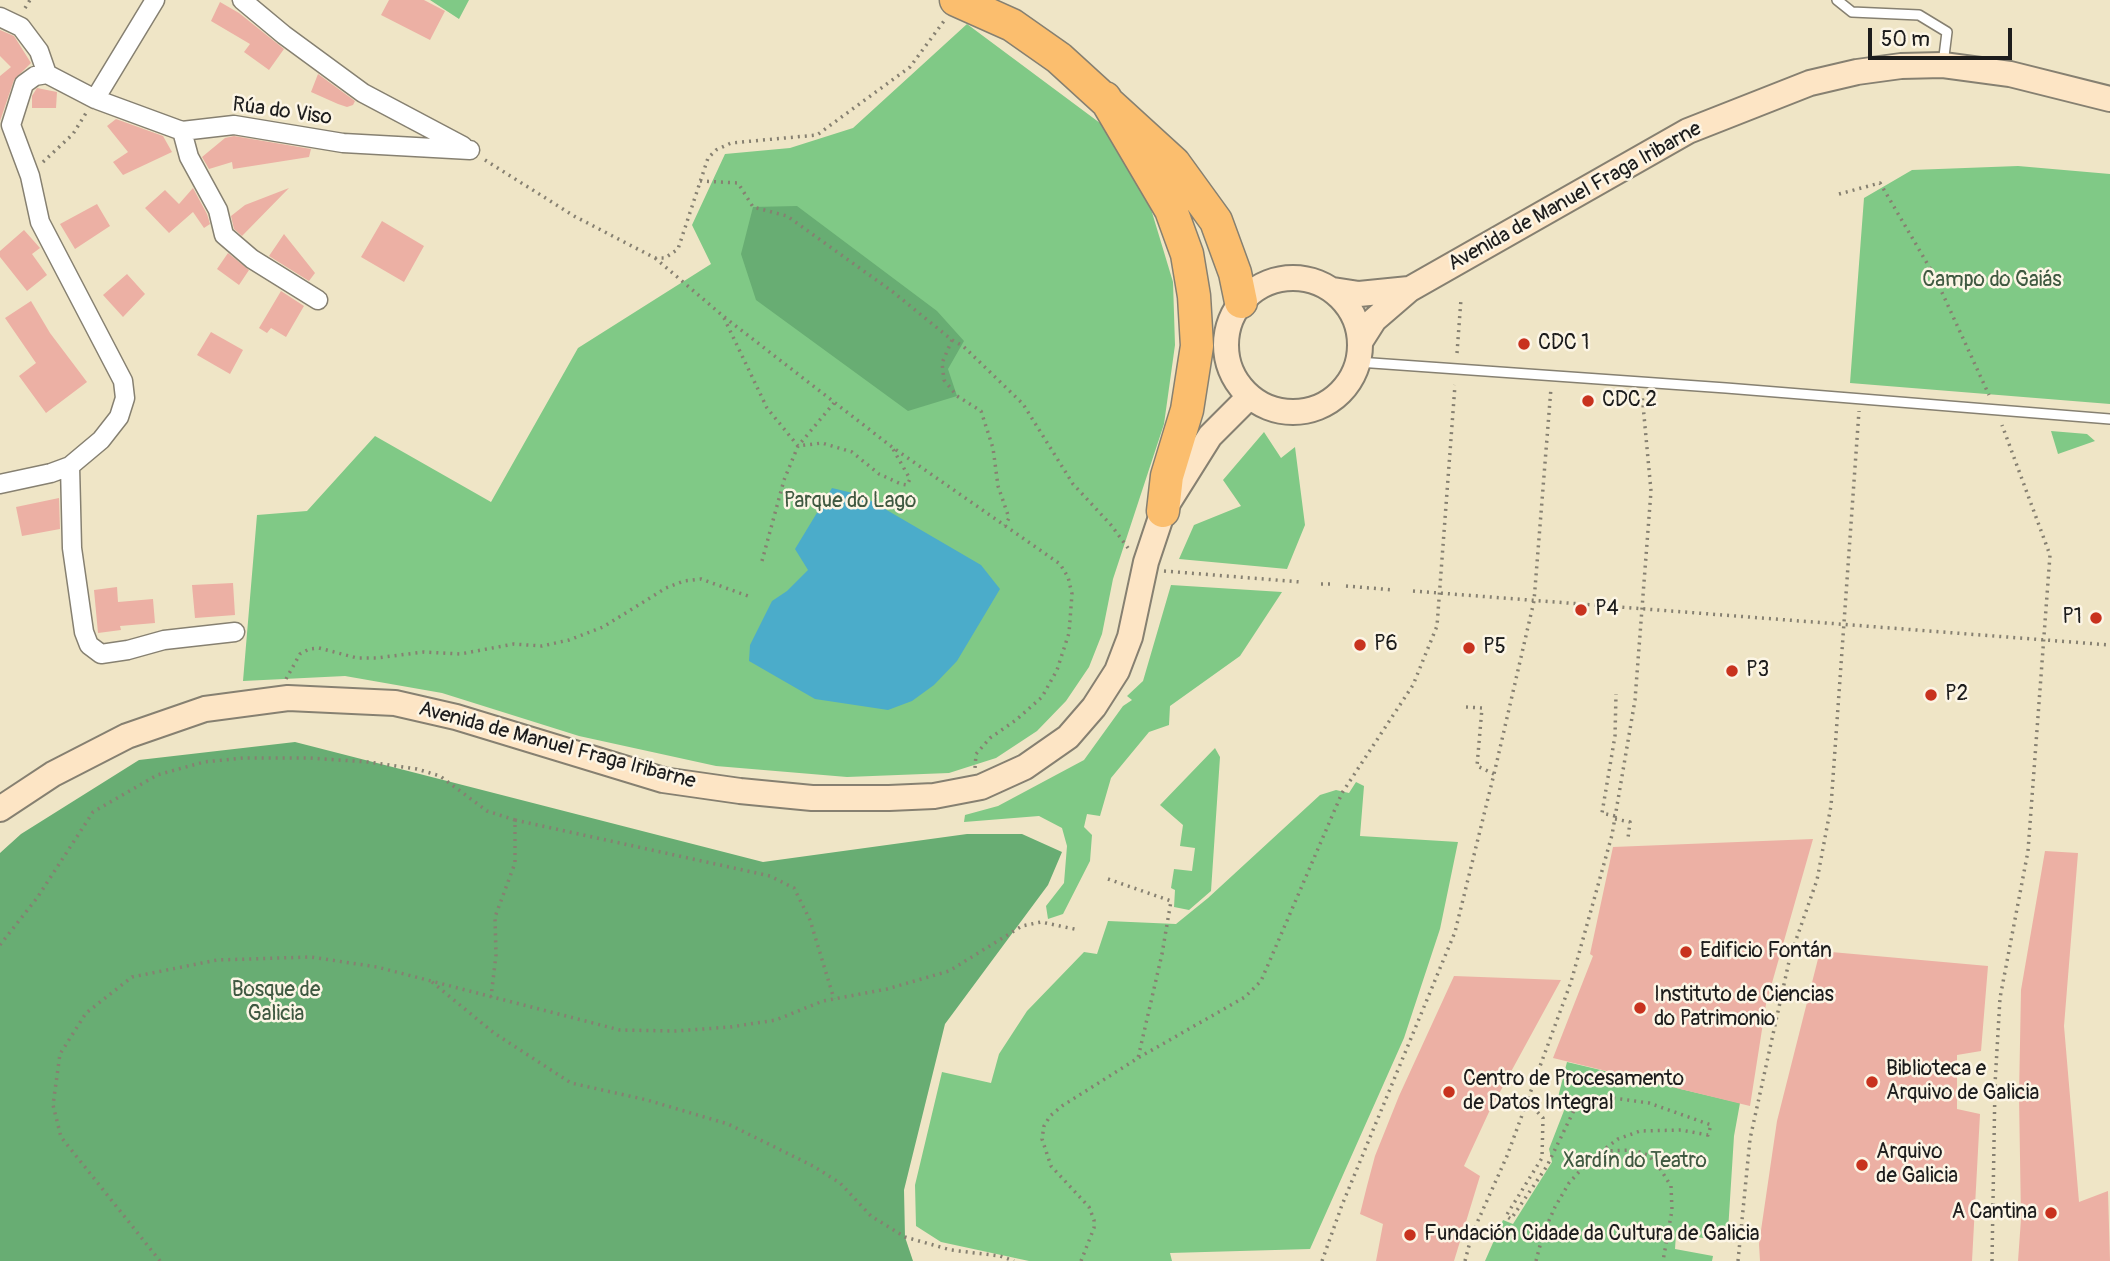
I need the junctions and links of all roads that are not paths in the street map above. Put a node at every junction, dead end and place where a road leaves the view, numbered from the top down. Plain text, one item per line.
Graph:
1 (155, 0) edge
2 (242, 0) edge
3 (1837, 0) edge
4 (950, 10) edge
5 (0, 17) edge
6 (1943, 65) junction
7 (47, 74) junction
8 (1105, 98) junction
9 (2109, 98) edge
10 (95, 99) junction
11 (181, 131) junction
12 (1410, 289) junction
13 (1333, 290) junction
14 (318, 300) dead end
15 (1241, 302) junction
16 (1359, 352) junction
17 (1249, 397) junction
18 (2110, 419) edge
19 (70, 466) junction
20 (0, 484) edge
21 (1163, 511) junction
22 (235, 632) dead end
23 (0, 809) edge

1 - 10 street
2 - 11 street, Rúa do Viso
3 - 6 lane
4 - 8 highway
5 - 7 street
6 - 9 street, Avenida de Manuel Fraga Iribarne
6 - 12 street, Avenida de Manuel Fraga Iribarne
7 - 10 street, Rúa do Viso
7 - 19 street
8 - 15 highway
8 - 21 highway
10 - 11 street, Rúa do Viso
11 - 14 street
12 - 13 street, Avenida de Manuel Fraga Iribarne
12 - 16 street, Avenida de Manuel Fraga Iribarne
13 - 15 street, Avenida de Manuel Fraga Iribarne
13 - 16 street
15 - 17 street, Avenida de Manuel Fraga Iribarne
16 - 17 street, Avenida de Manuel Fraga Iribarne
16 - 18 lane
17 - 21 street, Avenida de Manuel Fraga Iribarne
19 - 20 street
19 - 22 street
21 - 23 street, Avenida de Manuel Fraga Iribarne

